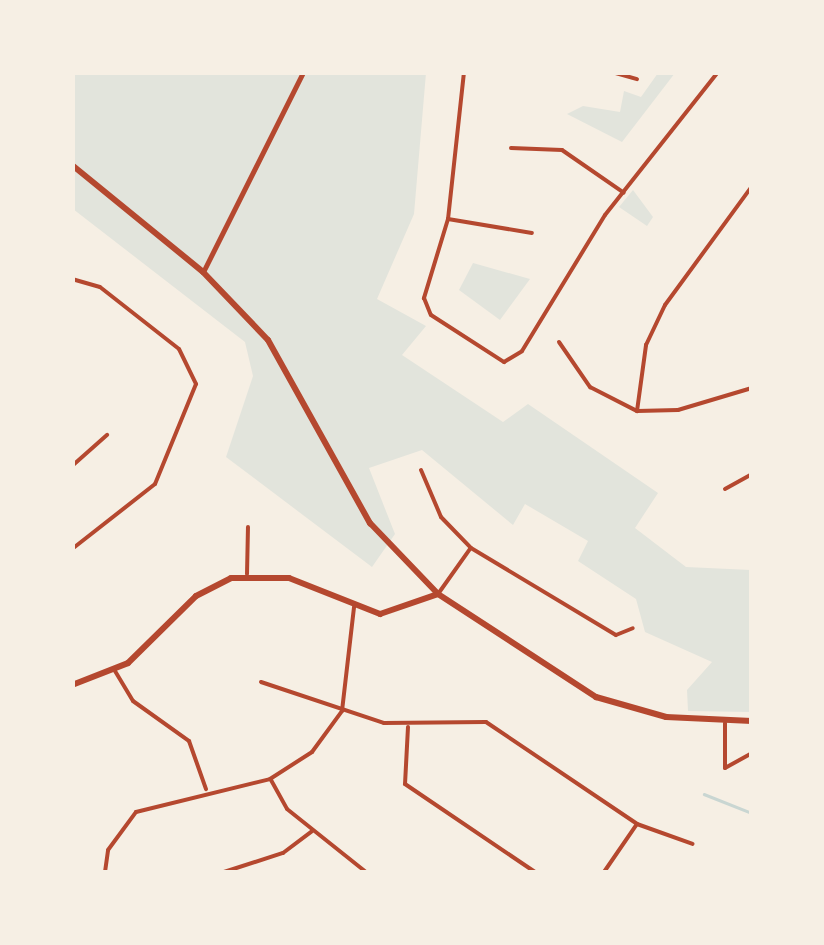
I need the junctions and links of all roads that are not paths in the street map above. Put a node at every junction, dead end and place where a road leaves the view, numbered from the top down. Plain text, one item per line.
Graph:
1 (303, 72) edge
2 (464, 72) edge
3 (612, 72) edge
4 (718, 72) edge
5 (637, 79) dead end
6 (511, 148) dead end
7 (72, 164) edge
8 (752, 186) edge
9 (624, 192) junction
10 (448, 218) junction
11 (532, 234) dead end
12 (203, 272) junction
13 (72, 279) edge
14 (559, 342) dead end
15 (752, 388) edge
16 (636, 411) junction
17 (107, 436) dead end
18 (72, 466) edge
19 (421, 470) dead end
20 (752, 474) edge
21 (725, 489) dead end
22 (248, 527) dead end
23 (472, 548) junction
24 (72, 549) edge
25 (247, 574) junction
26 (438, 594) junction
27 (354, 608) junction
28 (633, 628) dead end
29 (115, 671) junction
30 (261, 682) dead end
31 (72, 685) edge
32 (342, 711) junction
33 (752, 720) edge
34 (725, 723) junction
35 (408, 727) junction
36 (752, 753) edge
37 (270, 779) junction
38 (206, 790) junction
39 (637, 824) junction
40 (312, 831) junction
41 (693, 844) dead end
42 (106, 872) edge
43 (224, 872) edge
44 (366, 872) edge
45 (535, 872) edge
46 (604, 872) edge

1 - 12 street
2 - 10 street
3 - 5 street
4 - 9 street
6 - 9 street
7 - 12 main road
8 - 16 street
9 - 10 street
10 - 11 street
12 - 26 main road
13 - 24 street
14 - 16 street
15 - 16 street
17 - 18 street
19 - 23 street
20 - 21 street
22 - 25 street
23 - 26 street
23 - 28 street
25 - 27 main road
25 - 29 main road
26 - 27 main road
26 - 34 main road
27 - 32 street
29 - 31 main road
29 - 38 street
30 - 32 street
32 - 35 street
32 - 37 street
33 - 34 main road
34 - 36 street
35 - 39 street
35 - 45 street
37 - 38 street
37 - 40 street
38 - 42 street
39 - 41 street
39 - 46 street
40 - 43 street
40 - 44 street

